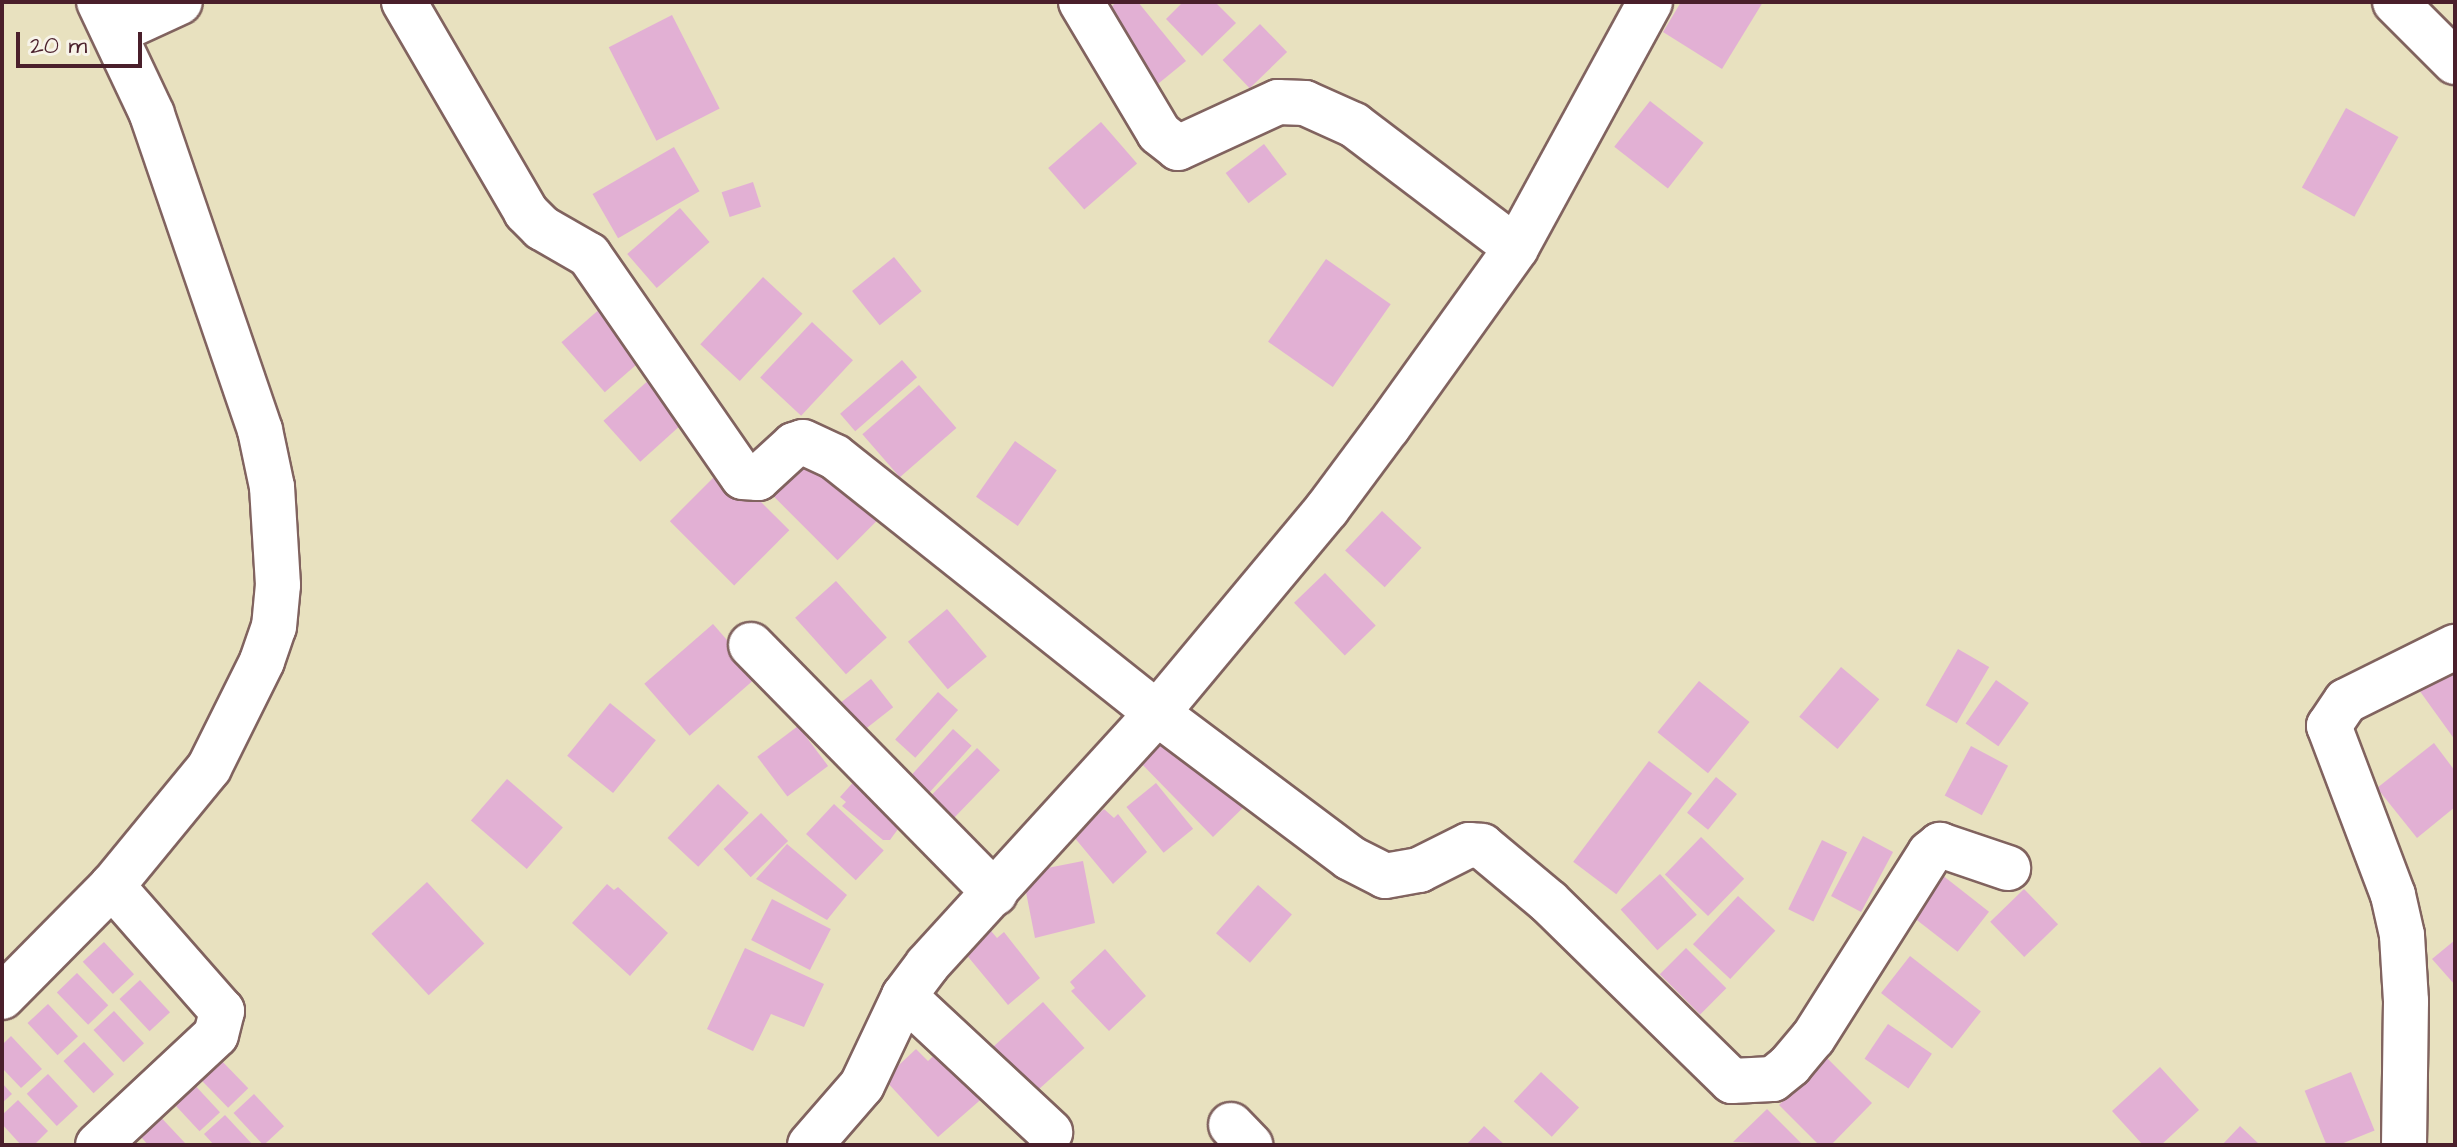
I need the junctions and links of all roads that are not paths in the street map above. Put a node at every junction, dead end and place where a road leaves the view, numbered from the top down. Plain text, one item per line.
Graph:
1 (180, 2) edge
2 (404, 2) edge
3 (1081, 2) edge
4 (1650, 2) edge
5 (2395, 2) edge
6 (108, 17) edge
7 (2455, 62) edge
8 (1516, 248) junction
9 (751, 645) dead end
10 (2455, 647) edge
11 (1157, 713) junction
12 (2008, 868) dead end
13 (112, 886) junction
14 (995, 893) junction
15 (904, 996) junction
16 (2, 997) edge
17 (1050, 1132) dead end
18 (98, 1145) edge
19 (810, 1145) edge
20 (2404, 1145) edge

1 - 6 street
2 - 11 street
3 - 8 street
4 - 8 street
5 - 7 street
6 - 13 street
8 - 11 street
9 - 14 street
10 - 20 street
11 - 12 street
11 - 14 street
13 - 16 street
13 - 18 street
14 - 15 street
15 - 17 street
15 - 19 street

